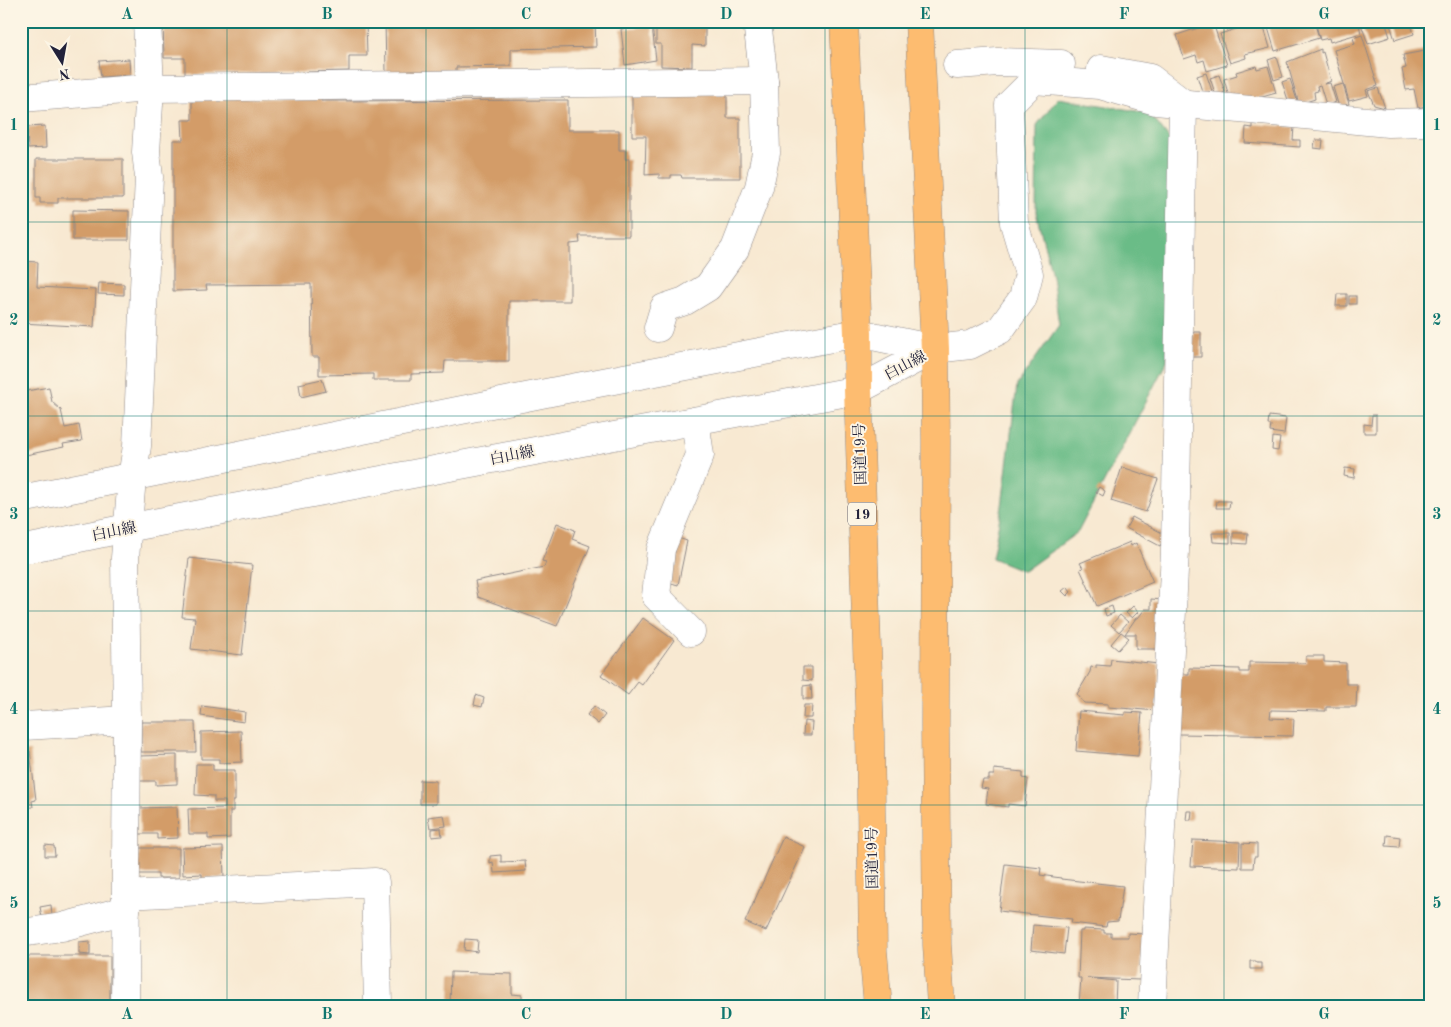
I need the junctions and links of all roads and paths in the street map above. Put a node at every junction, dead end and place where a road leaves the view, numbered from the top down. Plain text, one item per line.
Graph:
1 (146, 21) edge
2 (757, 21) edge
3 (844, 21) edge
4 (919, 21) edge
5 (957, 65) dead end
6 (764, 81) junction
7 (150, 88) junction
8 (21, 98) edge
9 (1183, 102) junction
10 (1430, 122) edge
11 (658, 328) dead end
12 (858, 333) junction
13 (934, 349) junction
14 (858, 390) junction
15 (695, 420) junction
16 (132, 478) junction
17 (21, 499) edge
18 (127, 528) junction
19 (21, 550) edge
20 (691, 632) dead end
21 (128, 720) junction
22 (24, 726) dead end
23 (126, 902) junction
24 (21, 933) edge
25 (378, 1004) dead end
26 (125, 1006) edge
27 (878, 1006) edge
28 (941, 1006) edge
29 (1152, 1006) edge

1 - 7 street
2 - 6 street
3 - 12 highway, 国道19号 / 19
4 - 13 highway
5 - 9 street
6 - 7 street
6 - 11 street
7 - 8 street
7 - 16 street
9 - 10 street
9 - 13 street
9 - 29 street
12 - 13 street, 白山線
12 - 14 highway, 国道19号 / 19
12 - 16 street, 白山線
13 - 14 street, 白山線
13 - 28 highway
14 - 15 street, 白山線
14 - 27 highway, 国道19号 / 19
15 - 18 street, 白山線
15 - 20 street
16 - 17 street, 白山線
16 - 18 street
18 - 19 street, 白山線
18 - 21 street
21 - 22 street
21 - 23 street
23 - 24 street
23 - 25 street
23 - 26 street

